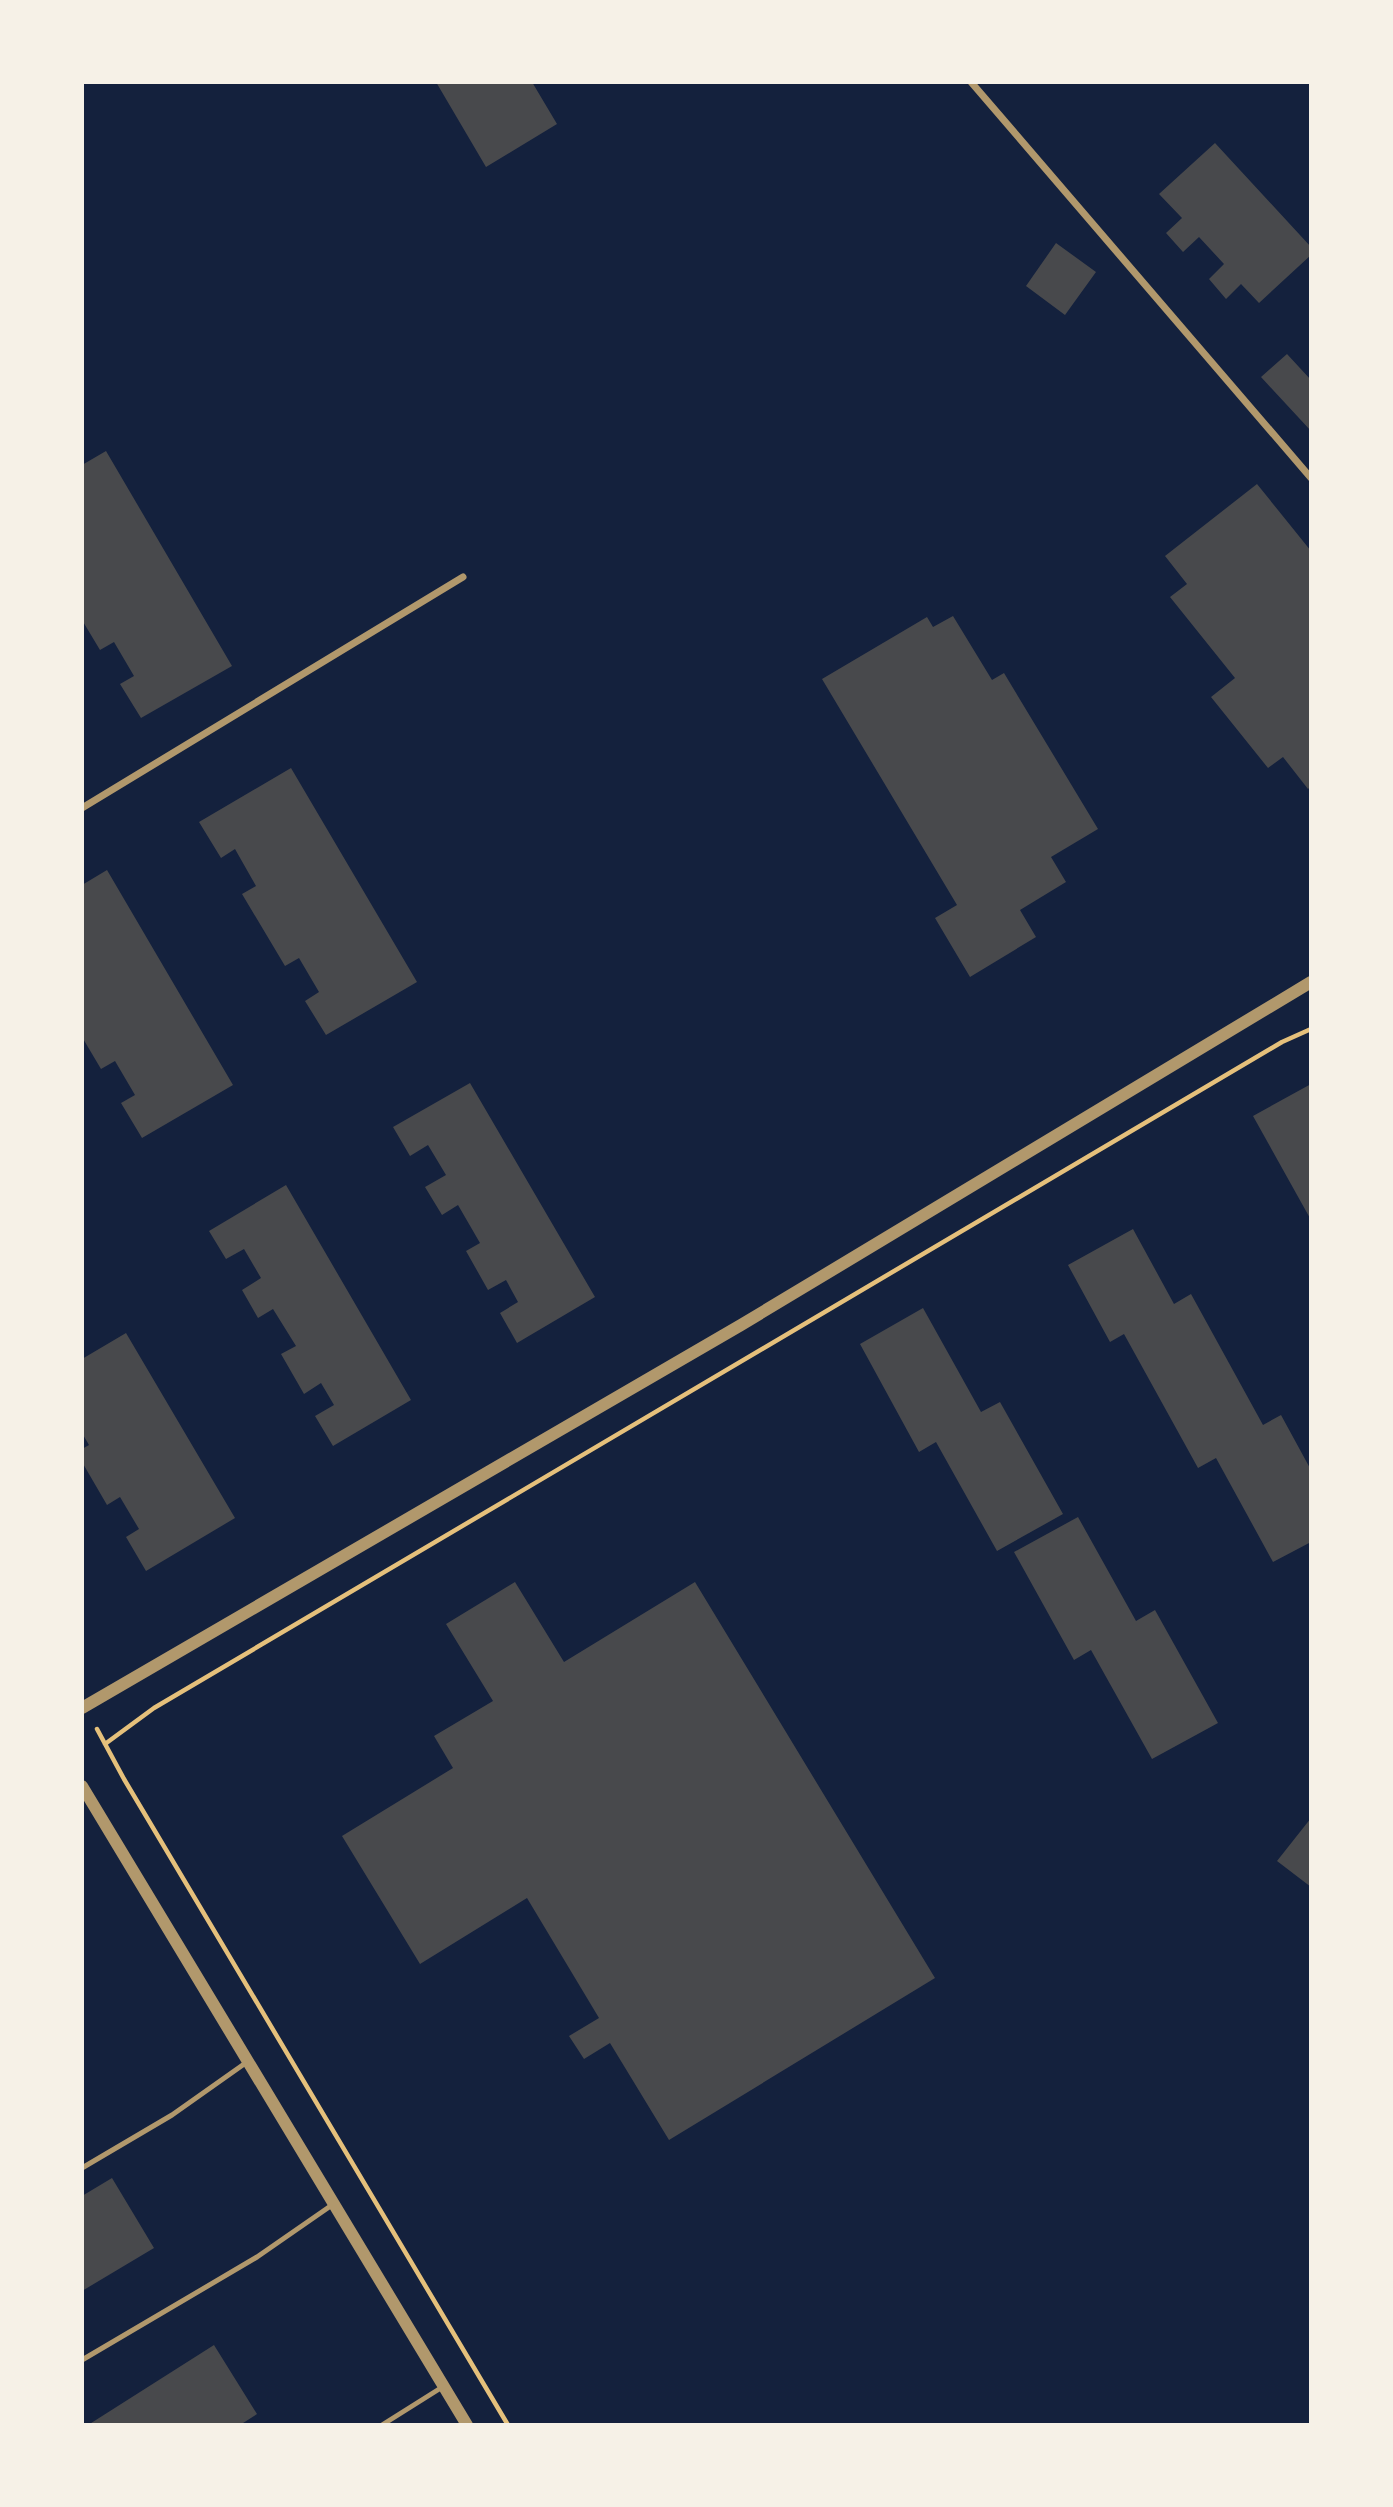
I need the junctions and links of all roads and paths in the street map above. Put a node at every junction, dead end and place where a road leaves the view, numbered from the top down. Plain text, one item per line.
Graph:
1 (971, 82) edge
2 (1311, 478) edge
3 (463, 577) dead end
4 (82, 808) edge
5 (1311, 982) edge
6 (1311, 1029) edge
7 (84, 1707) edge
8 (105, 1744) junction
9 (82, 1786) edge
10 (250, 2061) junction
11 (82, 2168) edge
12 (335, 2203) junction
13 (82, 2360) edge
14 (444, 2386) junction
15 (382, 2425) edge
16 (467, 2425) edge
17 (508, 2425) edge

1 - 2 street
3 - 4 street
5 - 7 street
6 - 8 path
7 - 8 path
8 - 17 path
9 - 10 street
10 - 11 lane
10 - 12 street
12 - 13 lane
12 - 14 street
14 - 15 lane
14 - 16 street

